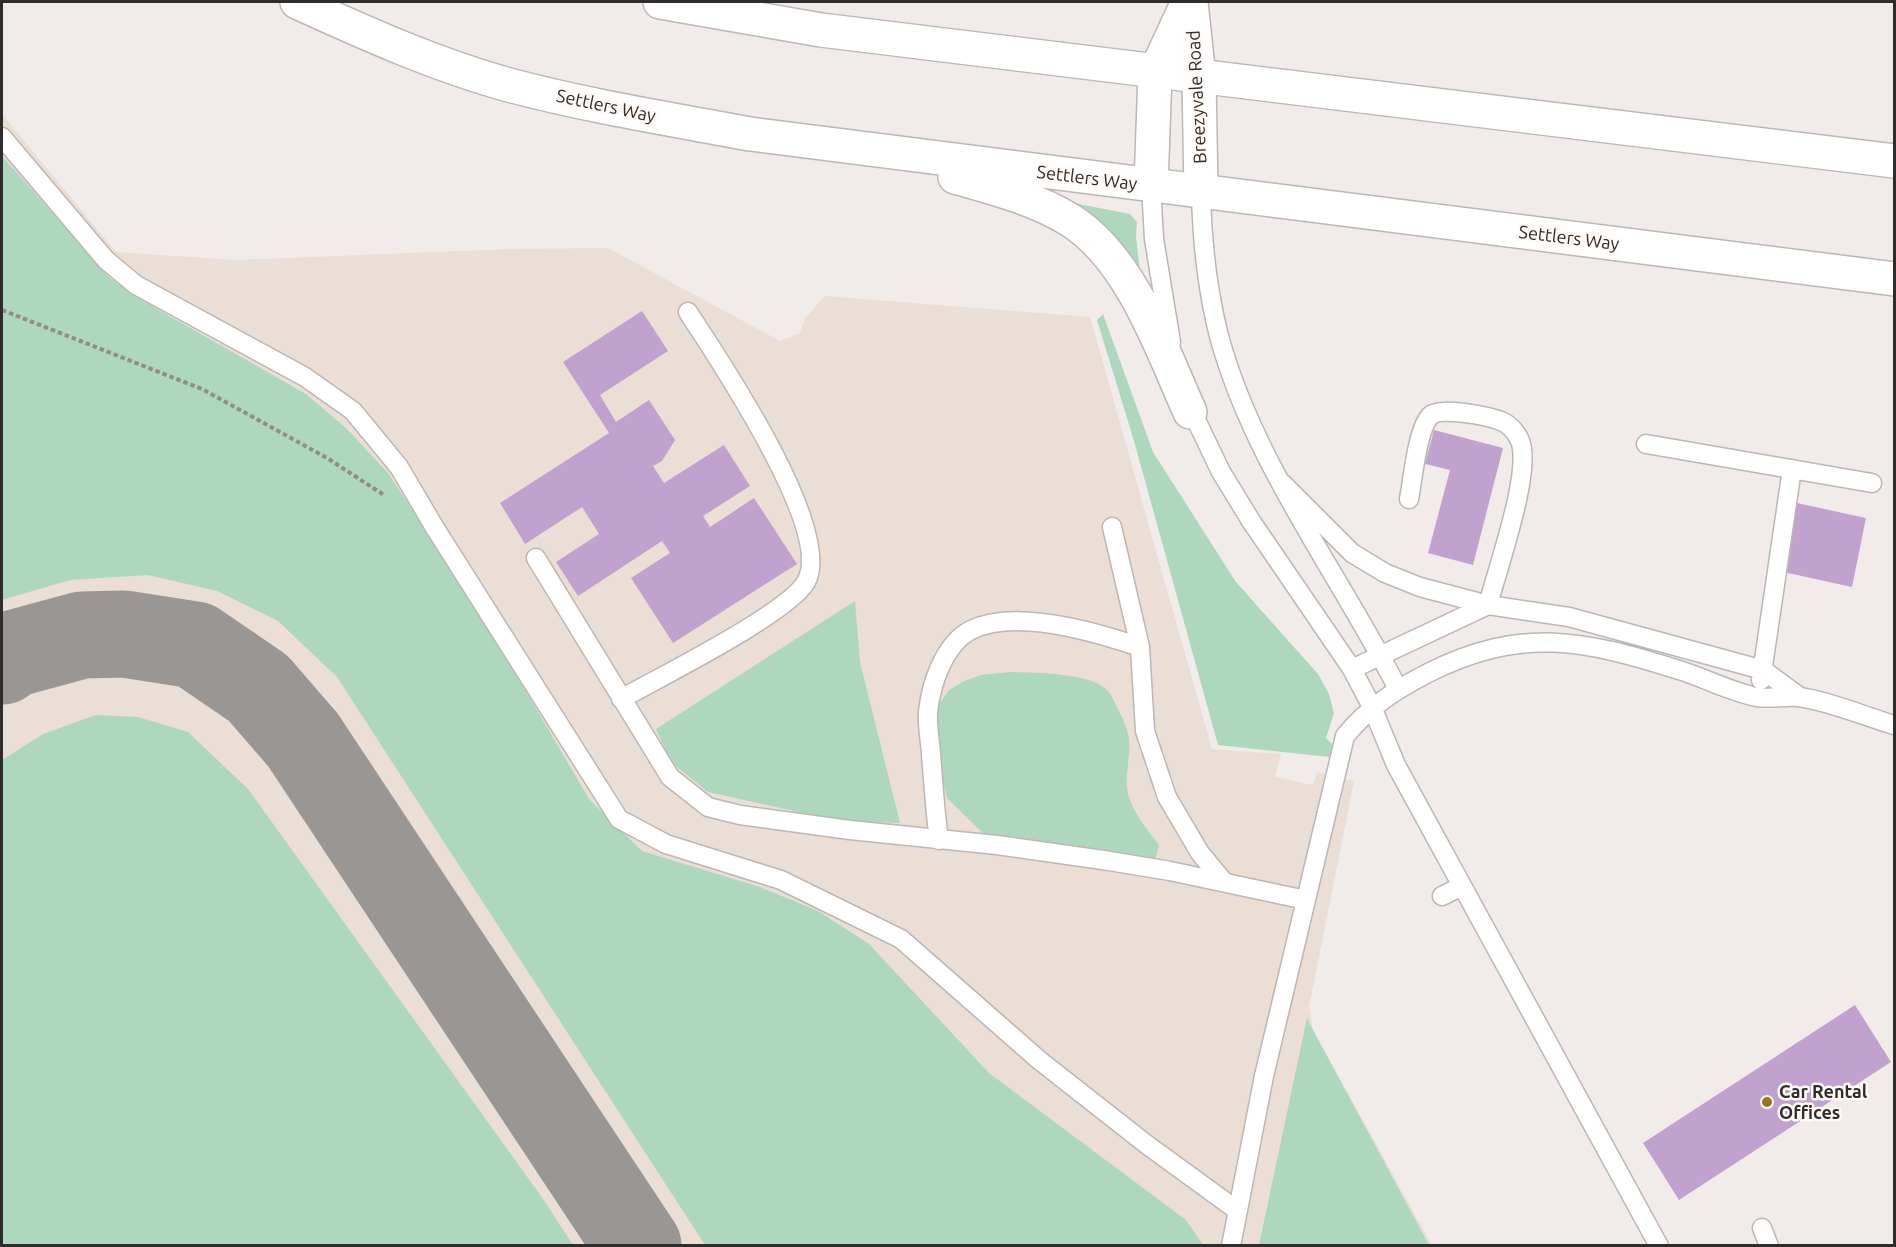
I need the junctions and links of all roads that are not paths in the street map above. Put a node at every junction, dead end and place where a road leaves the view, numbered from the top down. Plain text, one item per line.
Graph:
1 (297, 2) edge
2 (660, 2) edge
3 (1190, 2) edge
4 (1155, 73) junction
5 (1199, 78) junction
6 (2, 137) edge
7 (857, 149) junction
8 (1894, 161) edge
9 (1151, 186) junction
10 (1200, 192) junction
11 (1894, 279) edge
12 (688, 312) dead end
13 (1190, 412) junction
14 (1646, 444) dead end
15 (1792, 469) junction
16 (1282, 483) junction
17 (1872, 483) dead end
18 (1409, 500) dead end
19 (1112, 527) dead end
20 (536, 558) dead end
21 (1488, 604) junction
22 (1140, 647) junction
23 (1380, 655) junction
24 (1352, 669) junction
25 (1763, 669) junction
26 (1398, 688) junction
27 (1757, 697) junction
28 (1800, 697) junction
29 (621, 699) junction
30 (1372, 707) junction
31 (1894, 725) edge
32 (939, 840) junction
33 (1224, 882) junction
34 (1462, 886) junction
35 (1442, 896) dead end
36 (1306, 900) junction
37 (1238, 1211) junction
38 (1230, 1245) edge
39 (1659, 1245) edge

1 - 7 main road, Settlers Way
2 - 4 main road
3 - 4 main road, Breezyvale Road
3 - 5 main road, Breezyvale Road
4 - 5 main road
4 - 9 main road, Breezyvale Road
5 - 8 main road
5 - 10 main road, Breezyvale Road
6 - 37 lane
7 - 9 main road, Settlers Way
7 - 13 main road
9 - 10 main road, Settlers Way
9 - 13 lane
10 - 11 main road, Settlers Way
10 - 16 lane
12 - 29 lane
13 - 24 lane
14 - 15 lane
15 - 17 lane
15 - 25 lane
16 - 21 lane
16 - 23 lane
18 - 21 lane
19 - 22 lane
20 - 29 lane
21 - 23 lane
21 - 25 lane
22 - 32 lane
22 - 33 lane
23 - 24 lane
23 - 26 lane
24 - 30 lane
25 - 27 lane
25 - 28 lane
26 - 27 lane
26 - 30 lane
27 - 28 lane
28 - 31 lane
29 - 32 lane
30 - 34 lane
30 - 36 lane
32 - 33 lane
33 - 36 lane
34 - 35 lane
34 - 39 lane
36 - 37 lane
37 - 38 lane

